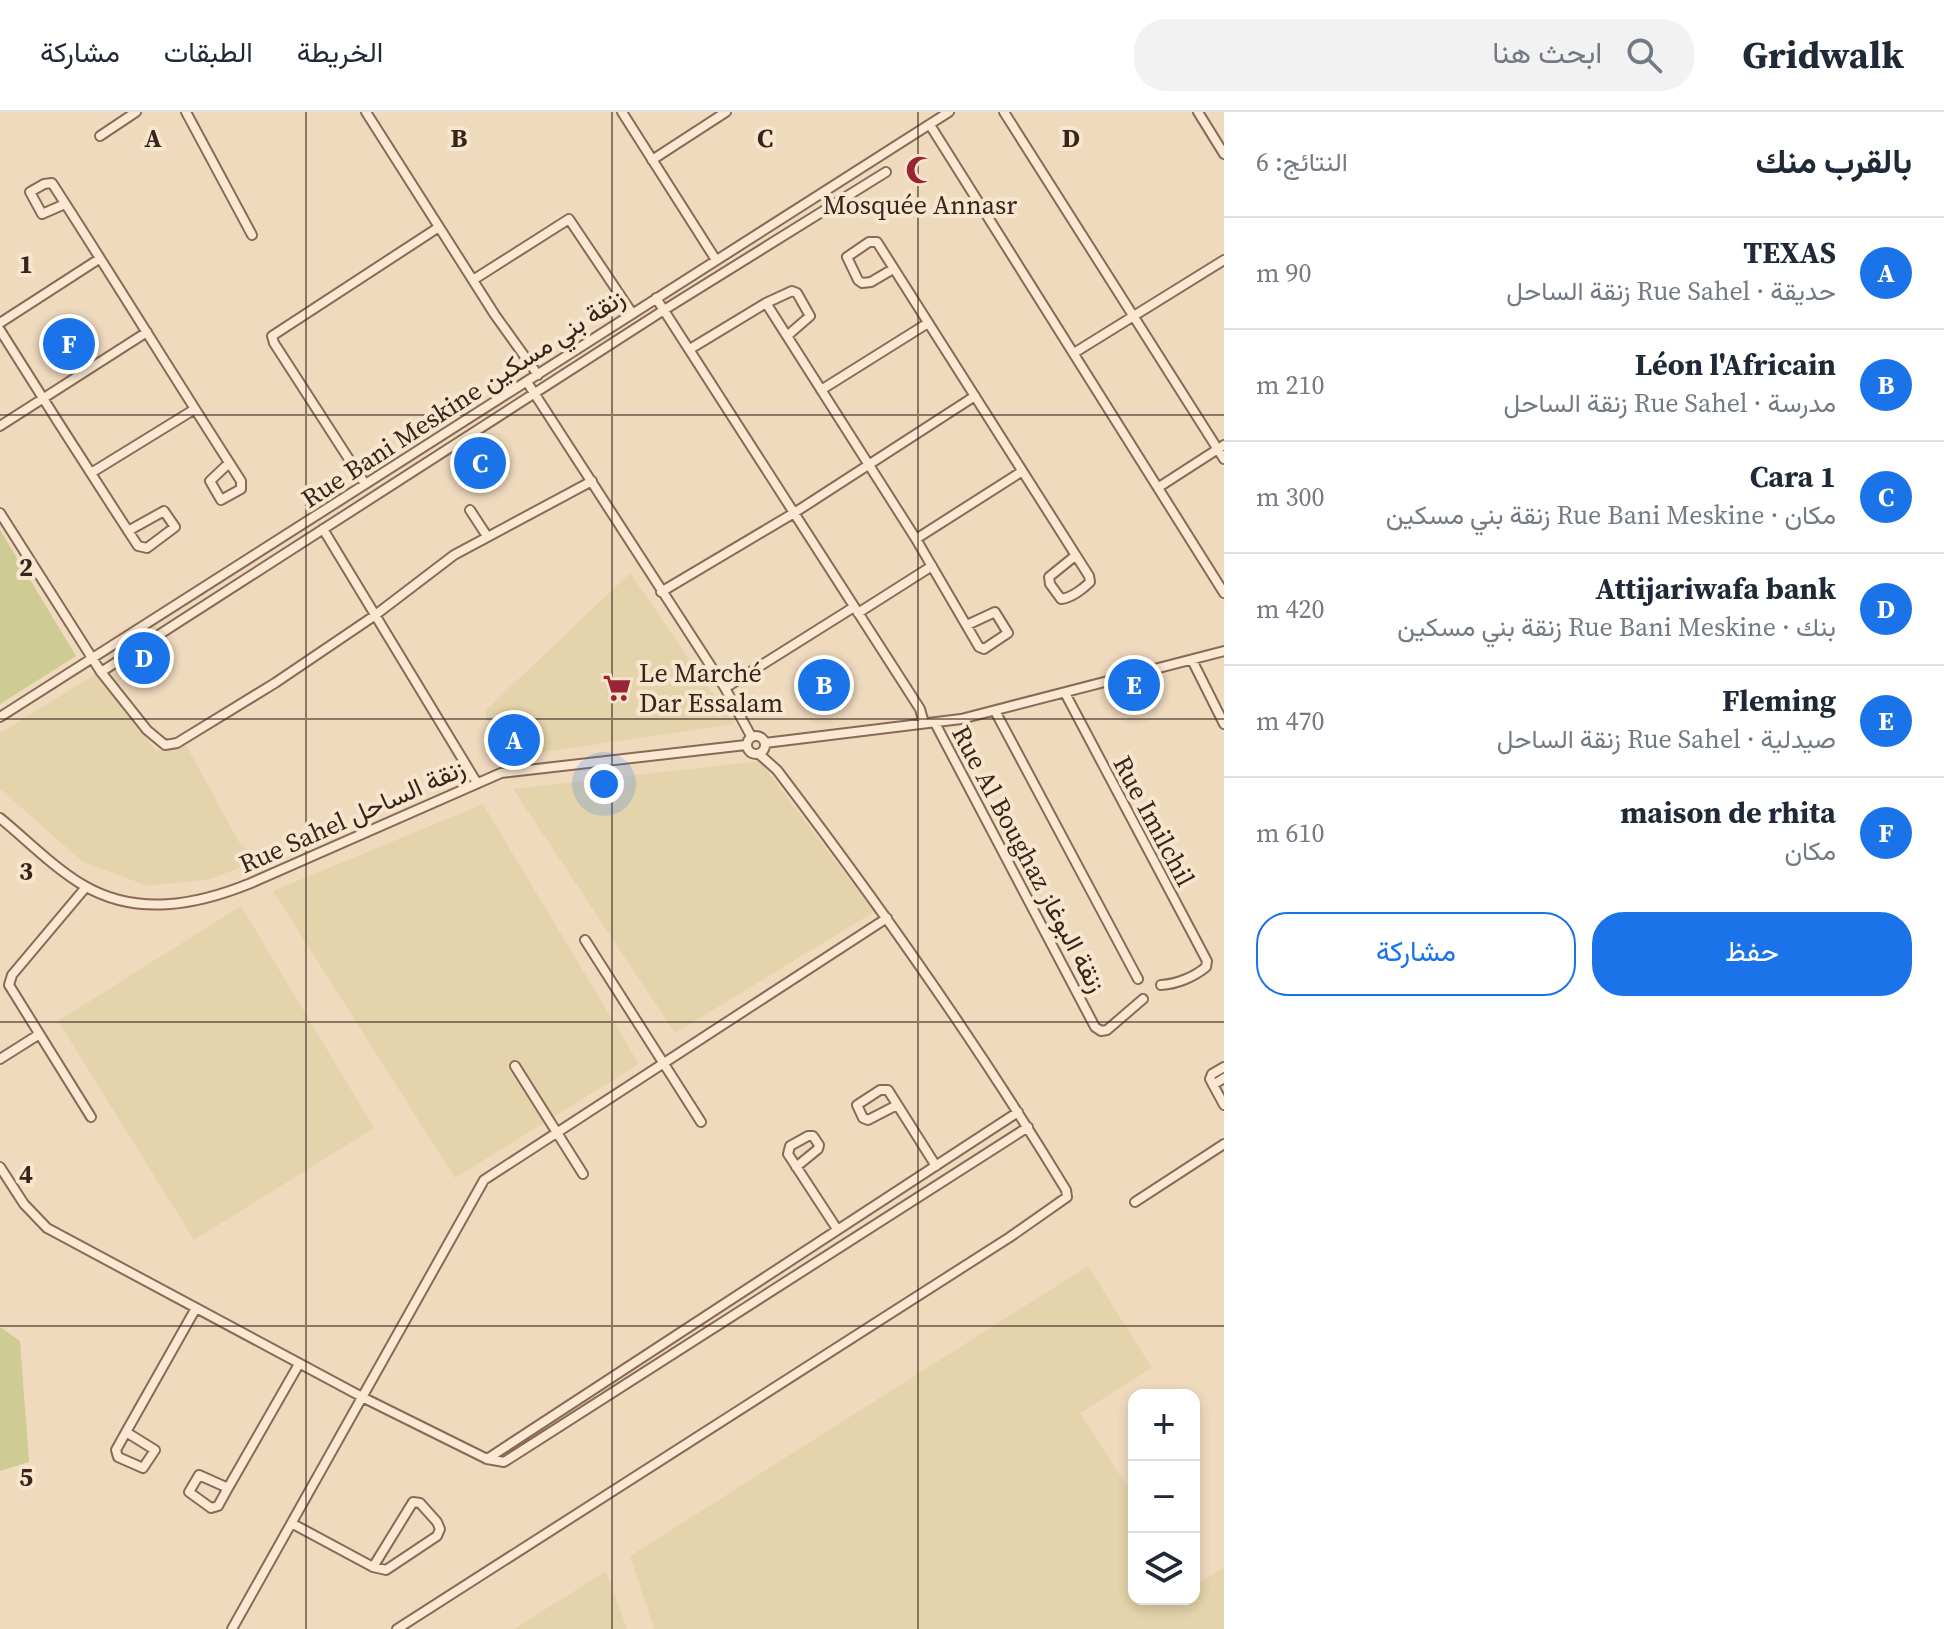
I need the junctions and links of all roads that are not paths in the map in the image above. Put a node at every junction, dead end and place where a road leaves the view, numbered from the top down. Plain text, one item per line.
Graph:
1 (136, 112) edge
2 (186, 112) edge
3 (366, 112) edge
4 (622, 112) edge
5 (726, 112) edge
6 (949, 112) edge
7 (1004, 112) edge
8 (1198, 112) edge
9 (930, 125) junction
10 (100, 136) dead end
11 (1224, 154) edge
12 (652, 160) junction
13 (886, 172) dead end
14 (65, 204) junction
15 (439, 227) junction
16 (252, 235) dead end
17 (99, 259) junction
18 (716, 260) junction
19 (1224, 260) edge
20 (893, 269) junction
21 (473, 280) junction
22 (656, 298) junction
23 (766, 303) junction
24 (664, 310) junction
25 (632, 313) junction
26 (1134, 318) junction
27 (0, 323) edge
28 (928, 323) junction
29 (0, 330) edge
30 (147, 332) junction
31 (787, 336) junction
32 (690, 349) junction
33 (1074, 353) junction
34 (538, 375) junction
35 (527, 382) junction
36 (821, 390) junction
37 (536, 395) junction
38 (975, 396) junction
39 (43, 399) junction
40 (195, 409) junction
41 (0, 426) edge
42 (1221, 447) edge
43 (1224, 459) edge
44 (229, 463) junction
45 (867, 464) junction
46 (1021, 472) junction
47 (91, 473) junction
48 (592, 481) junction
49 (365, 484) junction
50 (1159, 487) junction
51 (470, 510) dead end
52 (0, 513) edge
53 (794, 513) junction
54 (323, 529) junction
55 (128, 531) junction
56 (487, 536) junction
57 (916, 539) junction
58 (1075, 556) junction
59 (932, 566) junction
60 (661, 592) junction
61 (1224, 593) edge
62 (856, 610) junction
63 (374, 616) junction
64 (967, 625) junction
65 (1224, 651) edge
66 (93, 660) junction
67 (1192, 660) junction
68 (101, 672) junction
69 (725, 688) junction
70 (1065, 693) junction
71 (995, 711) junction
72 (0, 717) edge
73 (924, 723) junction
74 (935, 723) junction
75 (1224, 724) edge
76 (751, 736) junction
77 (765, 743) junction
78 (746, 745) junction
79 (759, 754) junction
80 (477, 783) junction
81 (0, 818) edge
82 (86, 887) junction
83 (887, 918) junction
84 (585, 940) dead end
85 (1138, 979) dead end
86 (1161, 985) dead end
87 (1143, 999) dead end
88 (38, 1035) junction
89 (0, 1059) edge
90 (662, 1062) junction
91 (515, 1066) dead end
92 (1224, 1067) edge
93 (1224, 1078) edge
94 (1213, 1085) junction
95 (897, 1105) junction
96 (1224, 1105) edge
97 (1018, 1112) junction
98 (91, 1117) dead end
99 (701, 1122) dead end
100 (1028, 1127) junction
101 (556, 1132) junction
102 (1224, 1144) edge
103 (936, 1166) junction
104 (0, 1167) edge
105 (796, 1167) dead end
106 (583, 1174) dead end
107 (1135, 1202) dead end
108 (837, 1229) junction
109 (796, 1256) junction
110 (804, 1270) junction
111 (196, 1308) junction
112 (299, 1364) junction
113 (364, 1398) junction
114 (126, 1432) junction
115 (487, 1459) junction
116 (228, 1488) junction
117 (293, 1524) junction
118 (373, 1567) junction
119 (232, 1629) edge
120 (397, 1629) edge

1 - 10 street
2 - 16 street
3 - 15 street
4 - 12 street
5 - 12 street
6 - 9 street, Rue Bani Meskine زنقة بني مسكين
7 - 26 street
8 - 11 street
9 - 18 street, Rue Bani Meskine زنقة بني مسكين
9 - 33 street
12 - 18 street
13 - 24 street
14 - 14 street
14 - 17 street
15 - 21 street
15 - 49 street
17 - 27 street
17 - 30 street
18 - 22 street, Rue Bani Meskine زنقة بني مسكين
19 - 26 street
20 - 20 street
20 - 28 street
21 - 25 street
21 - 34 street
22 - 24 street
22 - 25 street, Rue Bani Meskine زنقة بني مسكين
23 - 31 street
23 - 31 street
23 - 32 street
24 - 32 street
24 - 37 street
25 - 34 street, Rue Bani Meskine زنقة بني مسكين
26 - 33 street
26 - 42 street
28 - 36 street
28 - 38 street
29 - 39 street
30 - 39 street
30 - 40 street
31 - 36 street
32 - 53 street
33 - 50 street
34 - 35 street, Rue Bani Meskine زنقة بني مسكين
35 - 37 street
35 - 49 street, Rue Bani Meskine زنقة بني مسكين
36 - 45 street
37 - 48 street
37 - 54 street
38 - 45 street
38 - 46 street
39 - 41 street
39 - 47 street
40 - 44 street
40 - 47 street
42 - 43 street
42 - 50 street
44 - 44 street
45 - 53 street
45 - 57 street
46 - 57 street
46 - 58 street
47 - 55 street
48 - 56 street
48 - 60 street
49 - 66 street, Rue Bani Meskine زنقة بني مسكين
50 - 61 street
51 - 56 street
52 - 66 street
53 - 60 street
53 - 62 street
54 - 63 street
54 - 68 street
55 - 55 street
56 - 63 street
57 - 59 street
58 - 58 street
59 - 62 street
59 - 64 street
60 - 69 street
62 - 69 street
62 - 73 street
63 - 68 street
63 - 80 street
64 - 64 street
65 - 67 street
66 - 68 street
66 - 72 street, Rue Bani Meskine زنقة بني مسكين
67 - 70 street
67 - 75 street
69 - 76 street
70 - 71 street
70 - 86 street, Rue Imilchil
71 - 74 street
71 - 85 street
73 - 74 street
73 - 77 street
74 - 87 street, Rue Al Boughaz زنقة البوغاز
76 - 77 street
76 - 78 street
77 - 79 street
78 - 79 street
78 - 80 street, Rue Sahel زنقة الساحل
79 - 83 street
80 - 82 street, Rue Sahel زنقة الساحل
81 - 82 street, Rue Sahel زنقة الساحل
82 - 88 street
83 - 90 street
83 - 97 street
84 - 90 street
88 - 89 street
88 - 98 street
90 - 99 street
90 - 101 street
91 - 101 street
92 - 94 street
93 - 94 street
94 - 96 street
95 - 95 street
95 - 103 street
97 - 100 street
97 - 103 street
100 - 110 street
100 - 120 street
101 - 106 street
101 - 113 street
102 - 107 street
103 - 108 street
104 - 111 street
105 - 108 street
108 - 109 street
109 - 110 street
109 - 115 street
110 - 115 street
111 - 112 street
111 - 114 street
112 - 113 street
112 - 116 street
113 - 115 street
113 - 117 street
114 - 114 street
116 - 116 street
117 - 118 street
117 - 119 street
118 - 118 street

